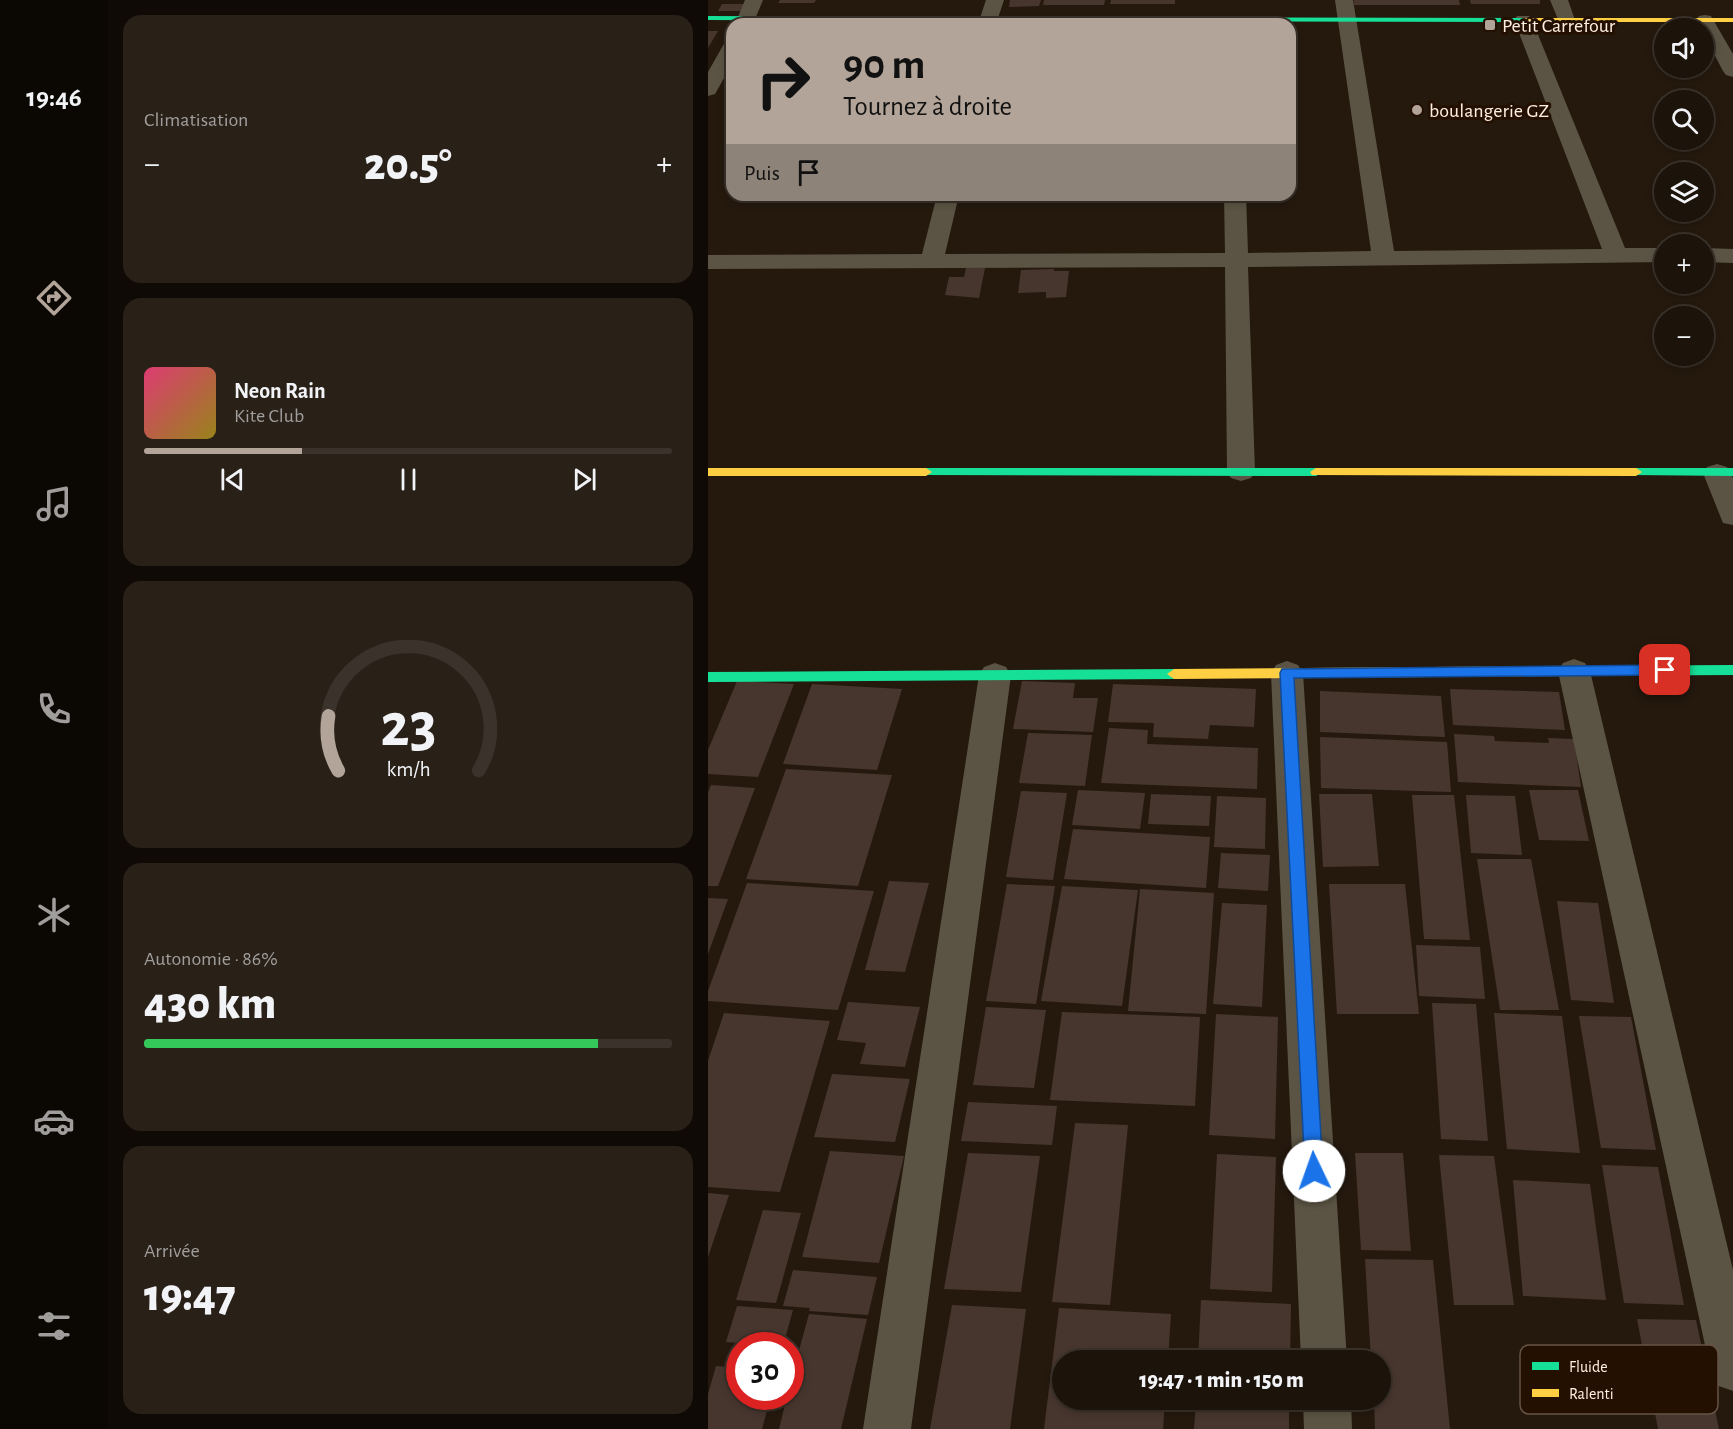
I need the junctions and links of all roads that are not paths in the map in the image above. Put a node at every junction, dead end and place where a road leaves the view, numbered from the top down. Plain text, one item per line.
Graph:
1 (754, 0) edge
2 (995, 0) edge
3 (1559, 0) edge
4 (1346, 10) edge
5 (708, 18) edge
6 (746, 18) edge
7 (989, 18) edge
8 (1273, 18) edge
9 (726, 19) edge
10 (1523, 20) junction
11 (1566, 20) junction
12 (1654, 20) edge
13 (1714, 20) edge
14 (1733, 20) edge
15 (1714, 36) edge
16 (726, 57) edge
17 (1733, 71) edge
18 (708, 90) edge
19 (947, 201) edge
20 (1234, 201) edge
21 (1615, 255) junction
22 (1654, 255) edge
23 (1714, 255) edge
24 (1733, 256) edge
25 (1384, 259) junction
26 (932, 260) junction
27 (1237, 260) junction
28 (708, 262) edge
29 (708, 472) edge
30 (1240, 472) junction
31 (1725, 472) edge
32 (1733, 516) edge
33 (1733, 670) edge
34 (1575, 671) junction
35 (1287, 673) junction
36 (995, 675) junction
37 (708, 677) edge
38 (1323, 1350) edge
39 (1733, 1368) edge
40 (1327, 1410) edge
41 (887, 1429) edge
42 (1328, 1429) edge

1 - 6 street
2 - 7 street
3 - 11 street
4 - 8 street
4 - 10 street
4 - 25 street
5 - 9 street
10 - 11 street
10 - 21 street
11 - 12 street
13 - 14 street
15 - 17 street
16 - 18 street
19 - 26 street
20 - 27 street
21 - 22 street
21 - 25 street
23 - 24 street
25 - 27 street
26 - 27 street
26 - 28 street
27 - 30 street
29 - 30 street
30 - 31 street
31 - 32 street
33 - 34 street
34 - 35 street
34 - 39 street
35 - 36 street
35 - 38 street
36 - 37 street
36 - 41 street
40 - 42 street

